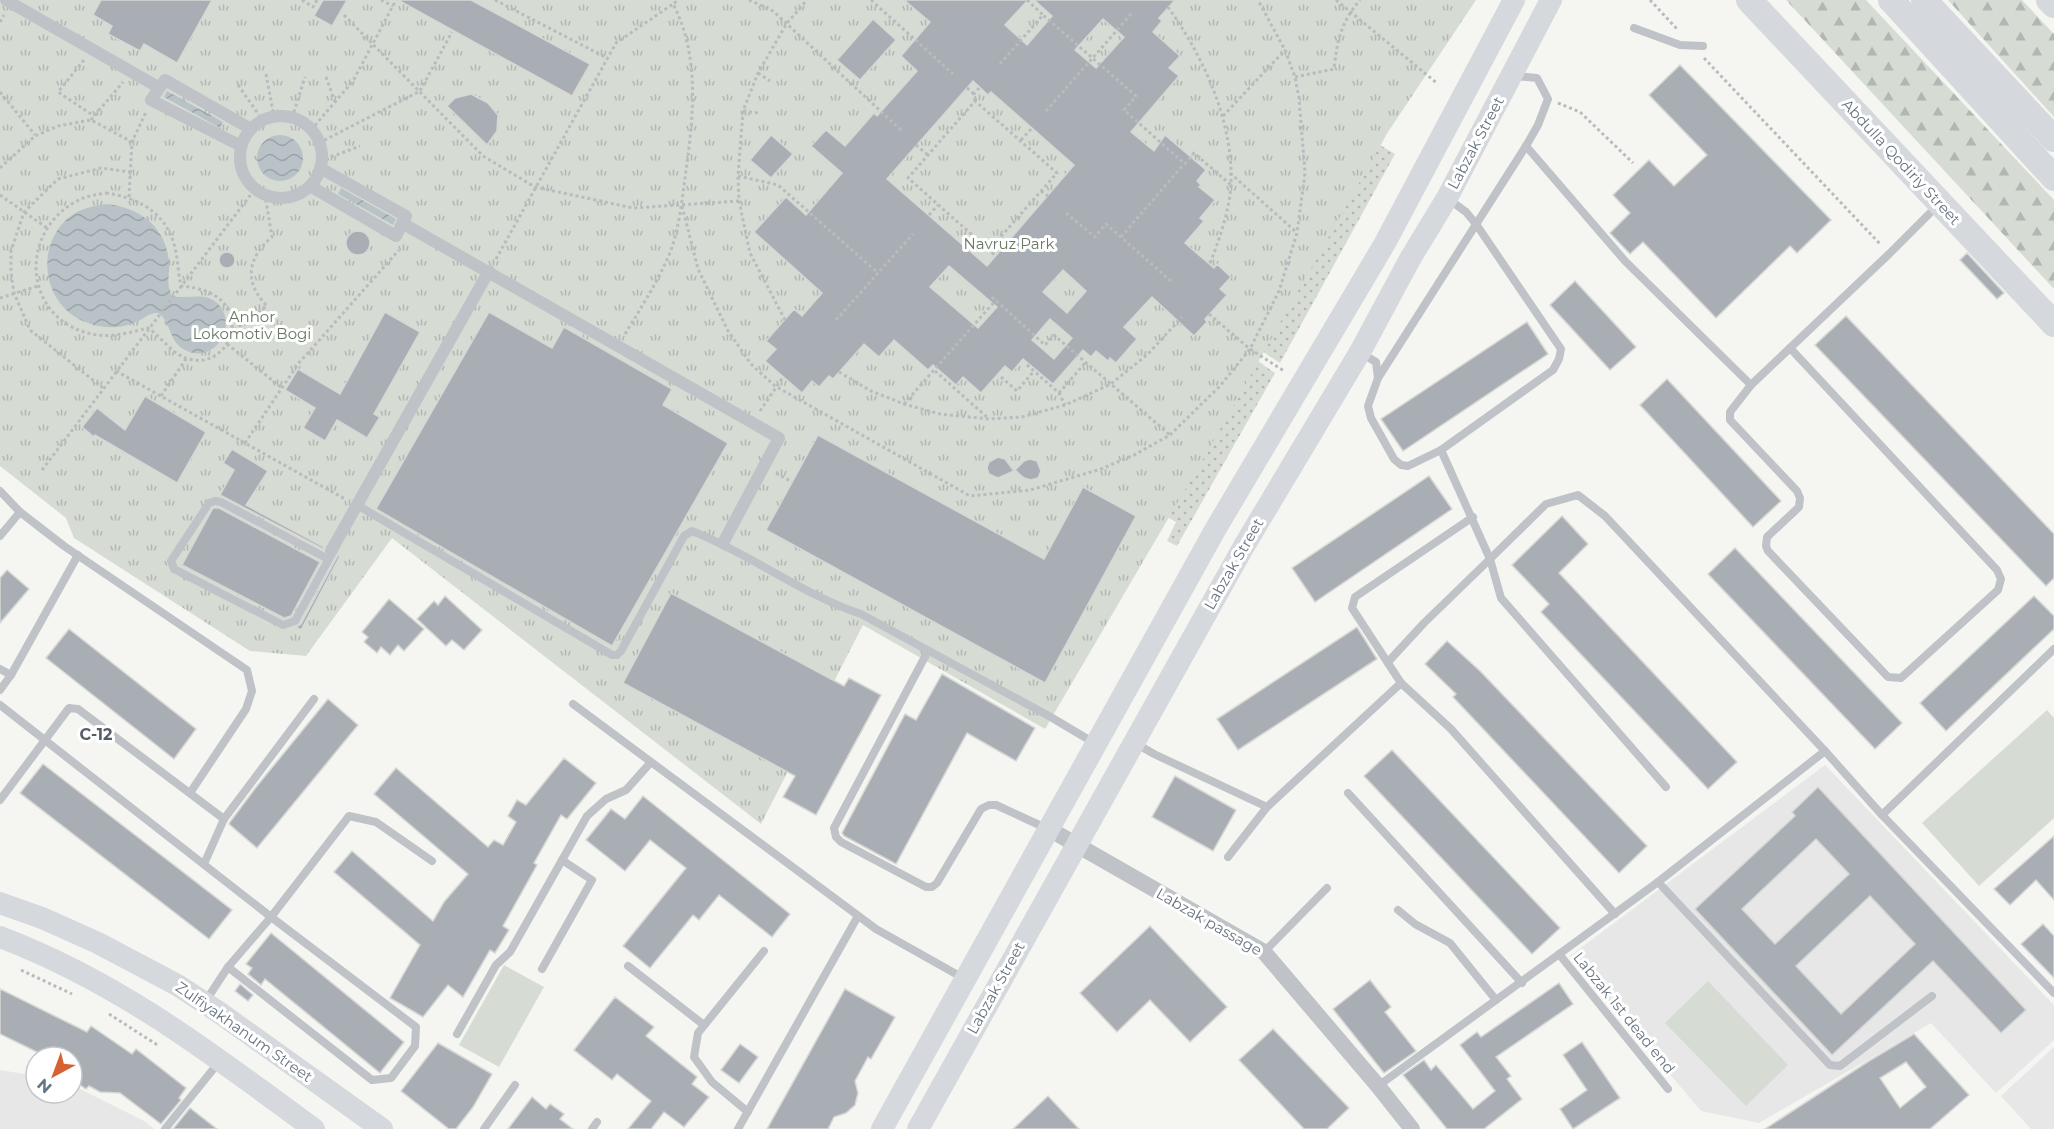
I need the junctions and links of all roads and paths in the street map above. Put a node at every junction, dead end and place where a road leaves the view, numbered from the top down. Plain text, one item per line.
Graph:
1 (6, 0) edge
2 (302, 0) edge
3 (317, 0) edge
4 (381, 0) edge
5 (396, 0) edge
6 (495, 0) edge
7 (678, 0) edge
8 (749, 0) edge
9 (807, 0) edge
10 (871, 0) edge
11 (1027, 0) edge
12 (1258, 0) edge
13 (1336, 0) edge
14 (1360, 0) edge
15 (1514, 0) edge
16 (1551, 0) edge
17 (1650, 0) edge
18 (1749, 0) edge
19 (1890, 0) edge
20 (1924, 0) edge
21 (2049, 0) edge
22 (673, 4) junction
23 (2054, 5) edge
24 (393, 6) junction
25 (1168, 7) dead end
26 (1133, 12) dead end
27 (1350, 12) junction
28 (344, 15) dead end
29 (1043, 15) junction
30 (787, 23) junction
31 (1634, 28) dead end
32 (452, 32) dead end
33 (372, 44) junction
34 (1698, 46) junction
35 (92, 49) junction
36 (1285, 50) junction
37 (1092, 57) junction
38 (607, 58) junction
39 (1000, 64) dead end
40 (131, 72) junction
41 (758, 73) junction
42 (266, 74) dead end
43 (953, 74) dead end
44 (1511, 76) junction
45 (305, 77) dead end
46 (326, 77) dead end
47 (1295, 77) junction
48 (770, 81) dead end
49 (1438, 84) dead end
50 (238, 85) dead end
51 (159, 87) junction
52 (980, 87) dead end
53 (967, 88) dead end
54 (420, 91) junction
55 (0, 92) edge
56 (974, 94) junction
57 (1548, 99) junction
58 (151, 100) junction
59 (975, 101) junction
60 (335, 102) junction
61 (743, 111) junction
62 (1046, 111) dead end
63 (758, 113) dead end
64 (94, 116) junction
65 (1223, 116) junction
66 (292, 118) junction
67 (268, 119) junction
68 (91, 120) junction
69 (1032, 128) dead end
70 (251, 129) junction
71 (311, 130) junction
72 (902, 131) dead end
73 (35, 136) junction
74 (2054, 139) edge
75 (1020, 140) junction
76 (132, 142) junction
77 (319, 143) junction
78 (916, 145) dead end
79 (241, 146) junction
80 (360, 146) dead end
81 (1526, 146) junction
82 (928, 155) junction
83 (1633, 163) dead end
84 (321, 164) junction
85 (1185, 164) junction
86 (0, 168) edge
87 (130, 172) junction
88 (1230, 173) junction
89 (738, 176) junction
90 (2054, 178) edge
91 (1231, 185) junction
92 (310, 186) junction
93 (535, 187) junction
94 (1041, 191) junction
95 (260, 192) junction
96 (0, 195) edge
97 (1048, 196) dead end
98 (129, 197) junction
99 (1446, 198) junction
100 (739, 201) junction
101 (1939, 204) junction
102 (938, 205) junction
103 (682, 206) junction
104 (24, 212) junction
105 (1066, 213) dead end
106 (929, 215) dead end
107 (402, 223) junction
108 (1476, 224) junction
109 (47, 228) junction
110 (417, 231) junction
111 (1297, 232) junction
112 (913, 234) dead end
113 (1121, 237) junction
114 (1385, 243) junction
115 (990, 250) junction
116 (1889, 254) junction
117 (996, 256) dead end
118 (1410, 259) junction
119 (1210, 264) dead end
120 (489, 271) junction
121 (878, 273) junction
122 (1172, 282) dead end
123 (39, 286) junction
124 (180, 288) junction
125 (14, 293) junction
126 (0, 298) edge
127 (1209, 314) dead end
128 (1182, 317) dead end
129 (784, 320) dead end
130 (836, 320) dead end
131 (2054, 324) edge
132 (148, 328) junction
133 (234, 330) junction
134 (227, 344) junction
135 (618, 346) junction
136 (1790, 348) junction
137 (1250, 349) junction
138 (1359, 352) junction
139 (186, 359) junction
140 (1086, 362) junction
141 (1027, 365) dead end
142 (934, 370) junction
143 (116, 371) junction
144 (1034, 371) junction
145 (1284, 371) dead end
146 (839, 372) dead end
147 (783, 377) dead end
148 (1001, 377) dead end
149 (1378, 378) junction
150 (1111, 384) junction
151 (1751, 385) junction
152 (775, 386) junction
153 (103, 388) junction
154 (282, 388) junction
155 (1059, 393) junction
156 (161, 396) junction
157 (904, 404) junction
158 (1065, 405) junction
159 (989, 419) junction
160 (753, 423) junction
161 (1170, 435) junction
162 (245, 443) junction
163 (1441, 450) junction
164 (42, 470) dead end
165 (0, 491) edge
166 (359, 506) junction
167 (20, 512) junction
168 (1473, 517) junction
169 (1215, 530) junction
170 (0, 536) edge
171 (723, 543) junction
172 (1244, 546) junction
173 (78, 555) junction
174 (330, 555) junction
175 (1490, 559) junction
176 (2054, 649) edge
177 (928, 651) junction
178 (1388, 662) junction
179 (0, 669) edge
180 (11, 675) junction
181 (1401, 683) junction
182 (0, 690) edge
183 (314, 699) dead end
184 (573, 704) dead end
185 (0, 705) edge
186 (44, 739) junction
187 (1134, 742) junction
188 (1096, 744) junction
189 (1824, 751) junction
190 (651, 762) junction
191 (1666, 787) dead end
192 (190, 793) junction
193 (1348, 793) dead end
194 (0, 800) edge
195 (1267, 807) junction
196 (1882, 815) junction
197 (224, 819) junction
198 (1049, 829) junction
199 (1077, 845) junction
200 (1228, 856) dead end
201 (562, 860) junction
202 (432, 861) dead end
203 (204, 864) junction
204 (1658, 882) junction
205 (1327, 888) dead end
206 (0, 903) edge
207 (1398, 910) dead end
208 (1615, 914) junction
209 (858, 916) junction
210 (271, 917) junction
211 (0, 937) edge
212 (764, 951) dead end
213 (1264, 952) junction
214 (118, 953) junction
215 (1559, 954) junction
216 (628, 966) dead end
217 (228, 967) junction
218 (20, 969) dead end
219 (542, 969) dead end
220 (966, 980) junction
221 (1522, 983) junction
222 (102, 985) junction
223 (2054, 993) edge
224 (1932, 996) dead end
225 (79, 997) dead end
226 (1496, 1000) junction
227 (212, 1007) junction
228 (99, 1008) dead end
229 (704, 1025) junction
230 (457, 1034) dead end
231 (197, 1044) junction
232 (160, 1046) dead end
233 (220, 1060) junction
234 (515, 1085) dead end
235 (1378, 1086) junction
236 (1668, 1089) dead end
237 (748, 1112) junction
238 (165, 1129) edge
239 (314, 1129) edge
240 (382, 1129) edge
241 (484, 1129) edge
242 (738, 1129) edge
243 (882, 1129) edge
244 (918, 1129) edge
245 (1412, 1129) edge

1 - 35 street
2 - 3 path
4 - 24 path
5 - 24 path
6 - 38 path
7 - 22 path
8 - 30 path
9 - 30 path
10 - 43 path
11 - 29 path
12 - 36 path
13 - 27 path
14 - 27 path
15 - 114 main road, Labzak Street
16 - 44 main road, Labzak Street
17 - 34 path
18 - 101 main road, Abdulla Qodiriy Street
19 - 90 main road
20 - 74 main road
21 - 23 main road
22 - 38 path
22 - 103 path
24 - 33 path
25 - 65 path
26 - 37 path
27 - 47 path
27 - 49 path
28 - 33 path
29 - 37 path
29 - 39 path
30 - 41 path
30 - 72 path
31 - 34 lane
32 - 54 path
33 - 54 path
33 - 60 path
34 - 116 path
35 - 40 street
35 - 64 path
36 - 47 path
36 - 65 path
37 - 62 path
37 - 85 path
38 - 93 path
40 - 51 street
40 - 64 path
41 - 48 path
41 - 61 path
42 - 67 path
44 - 57 lane
44 - 99 main road, Labzak Street
45 - 66 path
46 - 60 path
47 - 111 path
50 - 67 path
51 - 58 street
51 - 70 street
52 - 56 path
53 - 56 path
54 - 77 path
54 - 93 path
55 - 73 path
56 - 59 path
57 - 81 lane
57 - 83 path
58 - 76 path
58 - 79 street
59 - 75 path
59 - 82 path
60 - 71 path
61 - 63 path
61 - 89 path
64 - 68 path
65 - 88 path
66 - 67 street
66 - 71 street
67 - 70 street
68 - 73 path
68 - 76 path
69 - 75 path
70 - 79 street
71 - 77 street
73 - 86 path
75 - 94 path
76 - 87 path
77 - 84 street
78 - 82 path
79 - 95 street
80 - 84 path
81 - 108 lane
81 - 151 lane
82 - 102 path
84 - 92 street
84 - 107 street
85 - 91 path
85 - 113 path
87 - 98 path
87 - 104 path
88 - 91 path
88 - 111 path
89 - 100 path
89 - 121 path
91 - 119 path
92 - 95 street
92 - 107 street
93 - 103 path
93 - 120 path
94 - 97 path
94 - 115 path
95 - 124 path
95 - 133 path
96 - 104 path
98 - 109 path
98 - 124 path
99 - 108 lane
99 - 118 main road, Labzak Street
100 - 103 path
100 - 129 path
101 - 116 lane
101 - 131 main road, Abdulla Qodiriy Street
102 - 106 path
102 - 115 path
103 - 135 path
103 - 152 path
104 - 109 path
104 - 125 path
105 - 113 path
107 - 110 street
108 - 149 lane
108 - 163 lane
109 - 123 path
110 - 120 street
110 - 154 path
111 - 137 path
112 - 121 path
113 - 122 path
114 - 118 main road
114 - 169 main road, Labzak Street
115 - 117 path
116 - 136 lane
118 - 138 main road, Labzak Street
120 - 135 street
120 - 166 street
121 - 130 path
123 - 125 path
123 - 132 path
124 - 132 path
124 - 133 path
125 - 126 path
125 - 153 path
127 - 137 path
128 - 150 path
132 - 139 path
132 - 143 path
133 - 134 path
134 - 139 path
134 - 154 path
135 - 160 street
136 - 151 lane
136 - 151 lane
137 - 145 path
137 - 161 path
138 - 149 lane
138 - 172 main road, Labzak Street
139 - 156 path
140 - 142 path
140 - 150 path
140 - 155 path
141 - 144 path
142 - 157 path
142 - 159 path
143 - 153 path
143 - 156 path
144 - 148 path
144 - 155 path
146 - 157 path
147 - 152 path
149 - 163 lane
150 - 158 path
150 - 161 path
152 - 160 path
152 - 161 path
153 - 164 path
154 - 162 path
155 - 158 path
156 - 162 path
157 - 159 path
158 - 159 path
160 - 171 street
162 - 166 path
163 - 168 lane
165 - 167 lane
166 - 171 lane
166 - 174 street
167 - 170 lane
167 - 173 lane
168 - 175 lane
168 - 178 lane
169 - 172 main road
169 - 188 main road, Labzak Street
171 - 177 lane
172 - 187 main road, Labzak Street
173 - 180 lane
173 - 192 lane
174 - 174 lane
175 - 178 lane
175 - 189 lane
175 - 191 lane
176 - 196 lane
177 - 188 lane
177 - 198 lane
178 - 181 lane
179 - 180 lane
180 - 182 lane
181 - 195 lane
181 - 208 lane
183 - 197 lane
184 - 190 lane
185 - 186 lane
186 - 192 lane
186 - 194 lane
186 - 203 lane
187 - 195 lane
187 - 199 main road, Labzak Street
188 - 198 main road, Labzak Street
189 - 196 lane
189 - 204 lane
190 - 201 lane
190 - 209 lane
192 - 197 lane
193 - 221 lane
195 - 200 lane
196 - 223 lane
197 - 203 lane
198 - 199 street, Labzak passage
198 - 220 main road, Labzak Street
199 - 213 street, Labzak passage
199 - 244 main road, Labzak Street
201 - 219 lane
201 - 230 lane
202 - 210 lane
203 - 210 lane
204 - 208 lane
204 - 224 lane
205 - 213 lane
206 - 214 main road, Zulfiyakhanum Street
207 - 226 lane
208 - 215 lane
209 - 220 lane
209 - 237 lane
210 - 217 lane
210 - 217 lane
211 - 222 main road
212 - 229 lane
213 - 235 street, Labzak passage
214 - 222 main road
214 - 227 main road, Zulfiyakhanum Street
215 - 221 lane
215 - 236 lane, Labzak 1st dead end
216 - 229 lane
217 - 227 lane
218 - 225 path
220 - 243 main road, Labzak Street
221 - 226 lane
222 - 231 main road
226 - 235 lane
227 - 231 main road
227 - 240 main road, Zulfiyakhanum Street
228 - 232 path
229 - 237 lane
231 - 233 main road
233 - 238 lane
233 - 239 main road
234 - 241 lane
235 - 245 street, Labzak passage
237 - 242 lane

